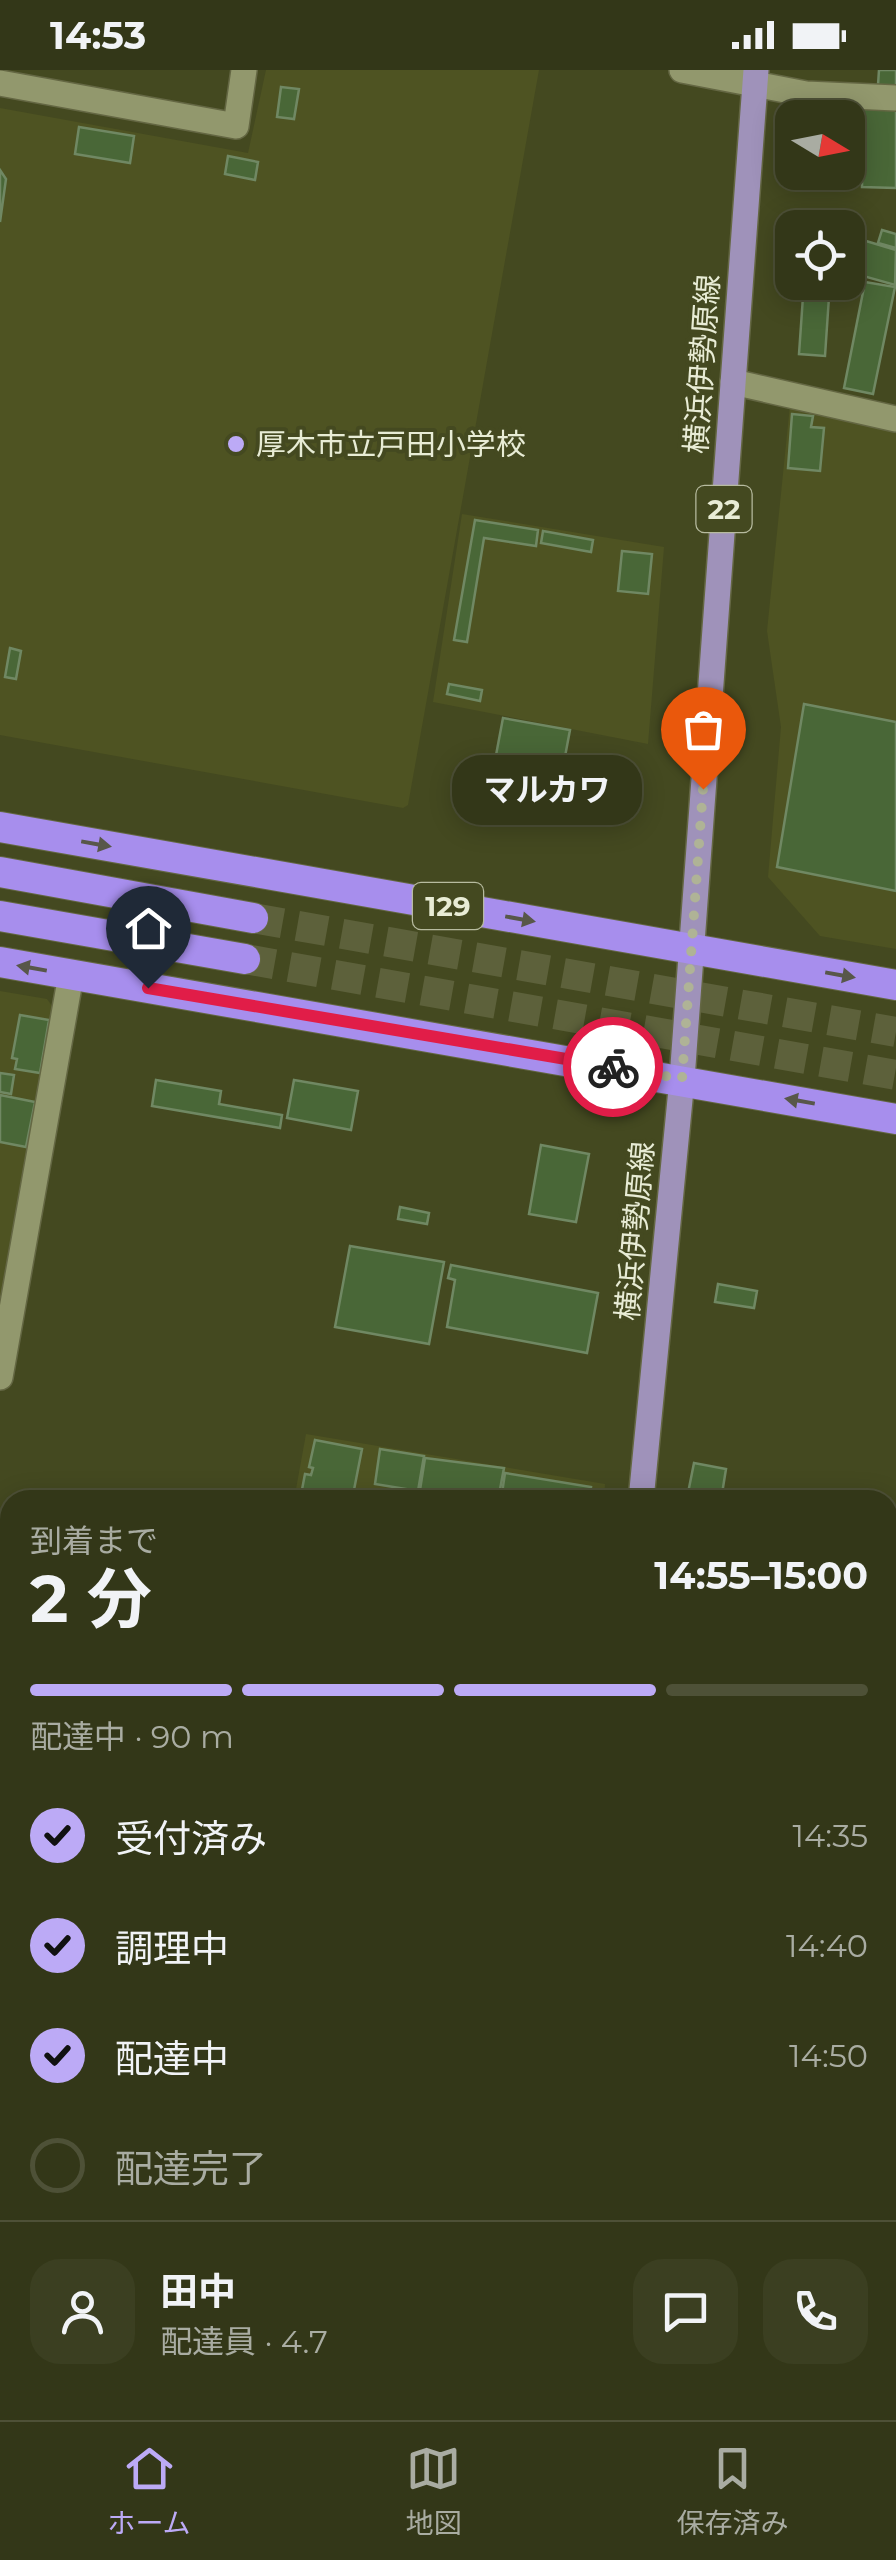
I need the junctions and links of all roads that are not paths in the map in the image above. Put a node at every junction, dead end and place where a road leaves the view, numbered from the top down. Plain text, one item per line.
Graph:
1 (244, 70) edge
2 (682, 70) edge
3 (756, 78) edge
4 (0, 83) edge
5 (896, 98) edge
6 (734, 382) junction
7 (896, 420) edge
8 (0, 828) edge
9 (0, 872) edge
10 (0, 916) edge
11 (252, 918) tunnel mouth
12 (691, 949) junction
13 (246, 959) tunnel mouth
14 (0, 962) edge
15 (71, 975) junction
16 (896, 985) edge
17 (682, 1079) junction
18 (896, 1118) edge
19 (0, 1377) edge
20 (642, 1490) edge

1 - 4 street
2 - 3 street
3 - 5 street
3 - 6 main road, 横浜伊勢原線 / 22
6 - 7 street
6 - 12 main road, 横浜伊勢原線 / 22
8 -> 12 highway, 129
9 - 11 highway
10 - 13 highway
12 -> 16 highway, 129
12 - 17 main road, 横浜伊勢原線 / 22
15 -> 14 highway
15 - 17 highway
15 - 19 street
18 -> 17 highway
17 - 20 main road, 横浜伊勢原線 / 22

